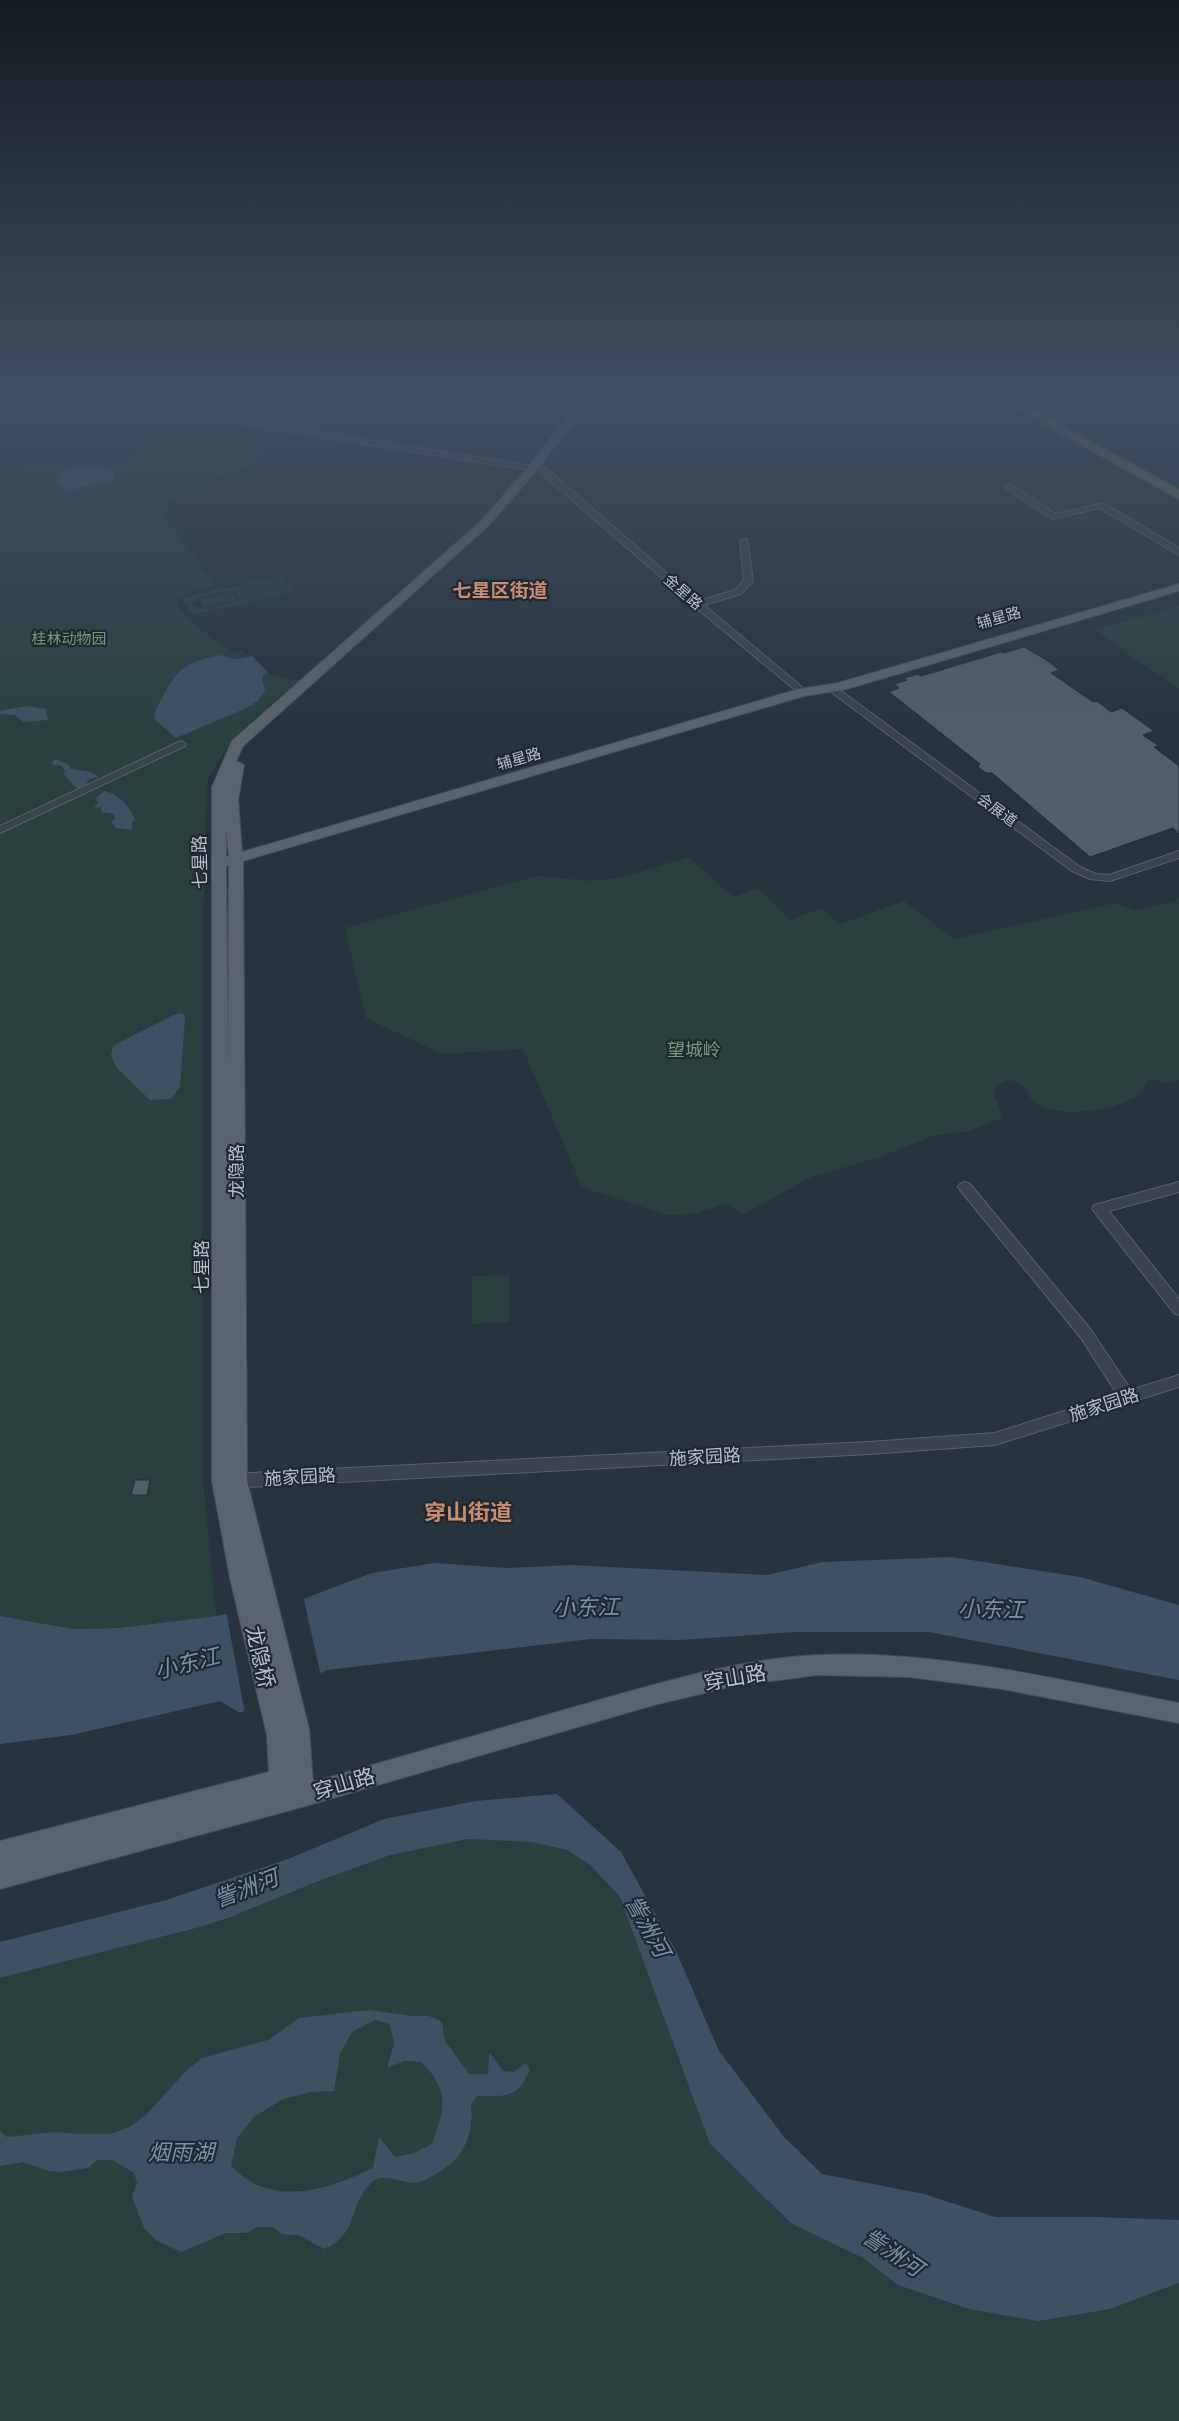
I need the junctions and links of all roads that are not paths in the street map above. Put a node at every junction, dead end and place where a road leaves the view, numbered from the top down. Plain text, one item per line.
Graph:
1 (500, 508) edge
2 (510, 508) edge
3 (584, 508) edge
4 (1041, 508) edge
5 (1089, 508) edge
6 (1105, 508) edge
7 (744, 541) dead end
8 (1179, 552) edge
9 (453, 568) dead end
10 (1179, 582) edge
11 (1179, 587) edge
12 (696, 604) junction
13 (369, 642) dead end
14 (830, 687) junction
15 (804, 692) junction
16 (181, 744) dead end
17 (0, 830) edge
18 (1179, 854) edge
19 (236, 859) junction
20 (219, 864) junction
21 (1179, 1186) edge
22 (965, 1187) dead end
23 (1179, 1310) edge
24 (1179, 1381) edge
25 (1127, 1397) junction
26 (230, 1481) junction
27 (250, 1576) joint
28 (1179, 1713) edge
29 (291, 1788) junction
30 (0, 1853) edge
31 (0, 1877) edge

1 - 20 main road, 七星路
2 - 9 main road, 七星路
3 - 12 street, 金星路
4 - 5 street
6 - 8 street
7 - 12 street
10 - 14 main road, 辅星路
11 - 14 main road, 辅星路
12 - 15 street, 金星路
13 - 19 main road, 龙隐路
14 - 15 main road, 辅星路
14 - 18 street, 会展道
15 - 19 main road, 辅星路
16 - 17 street
19 - 20 main road, 辅星路
19 - 26 main road, 龙隐路
20 - 26 main road, 七星路
21 - 23 street
22 - 25 street
24 - 25 street, 施家园路
25 - 26 street, 施家园路
26 - 27 main road, 龙隐路
27 - 29 main road, 龙隐桥
28 - 29 main road, 穿山路
29 - 30 main road, 穿山路
29 - 31 main road, 穿山路

